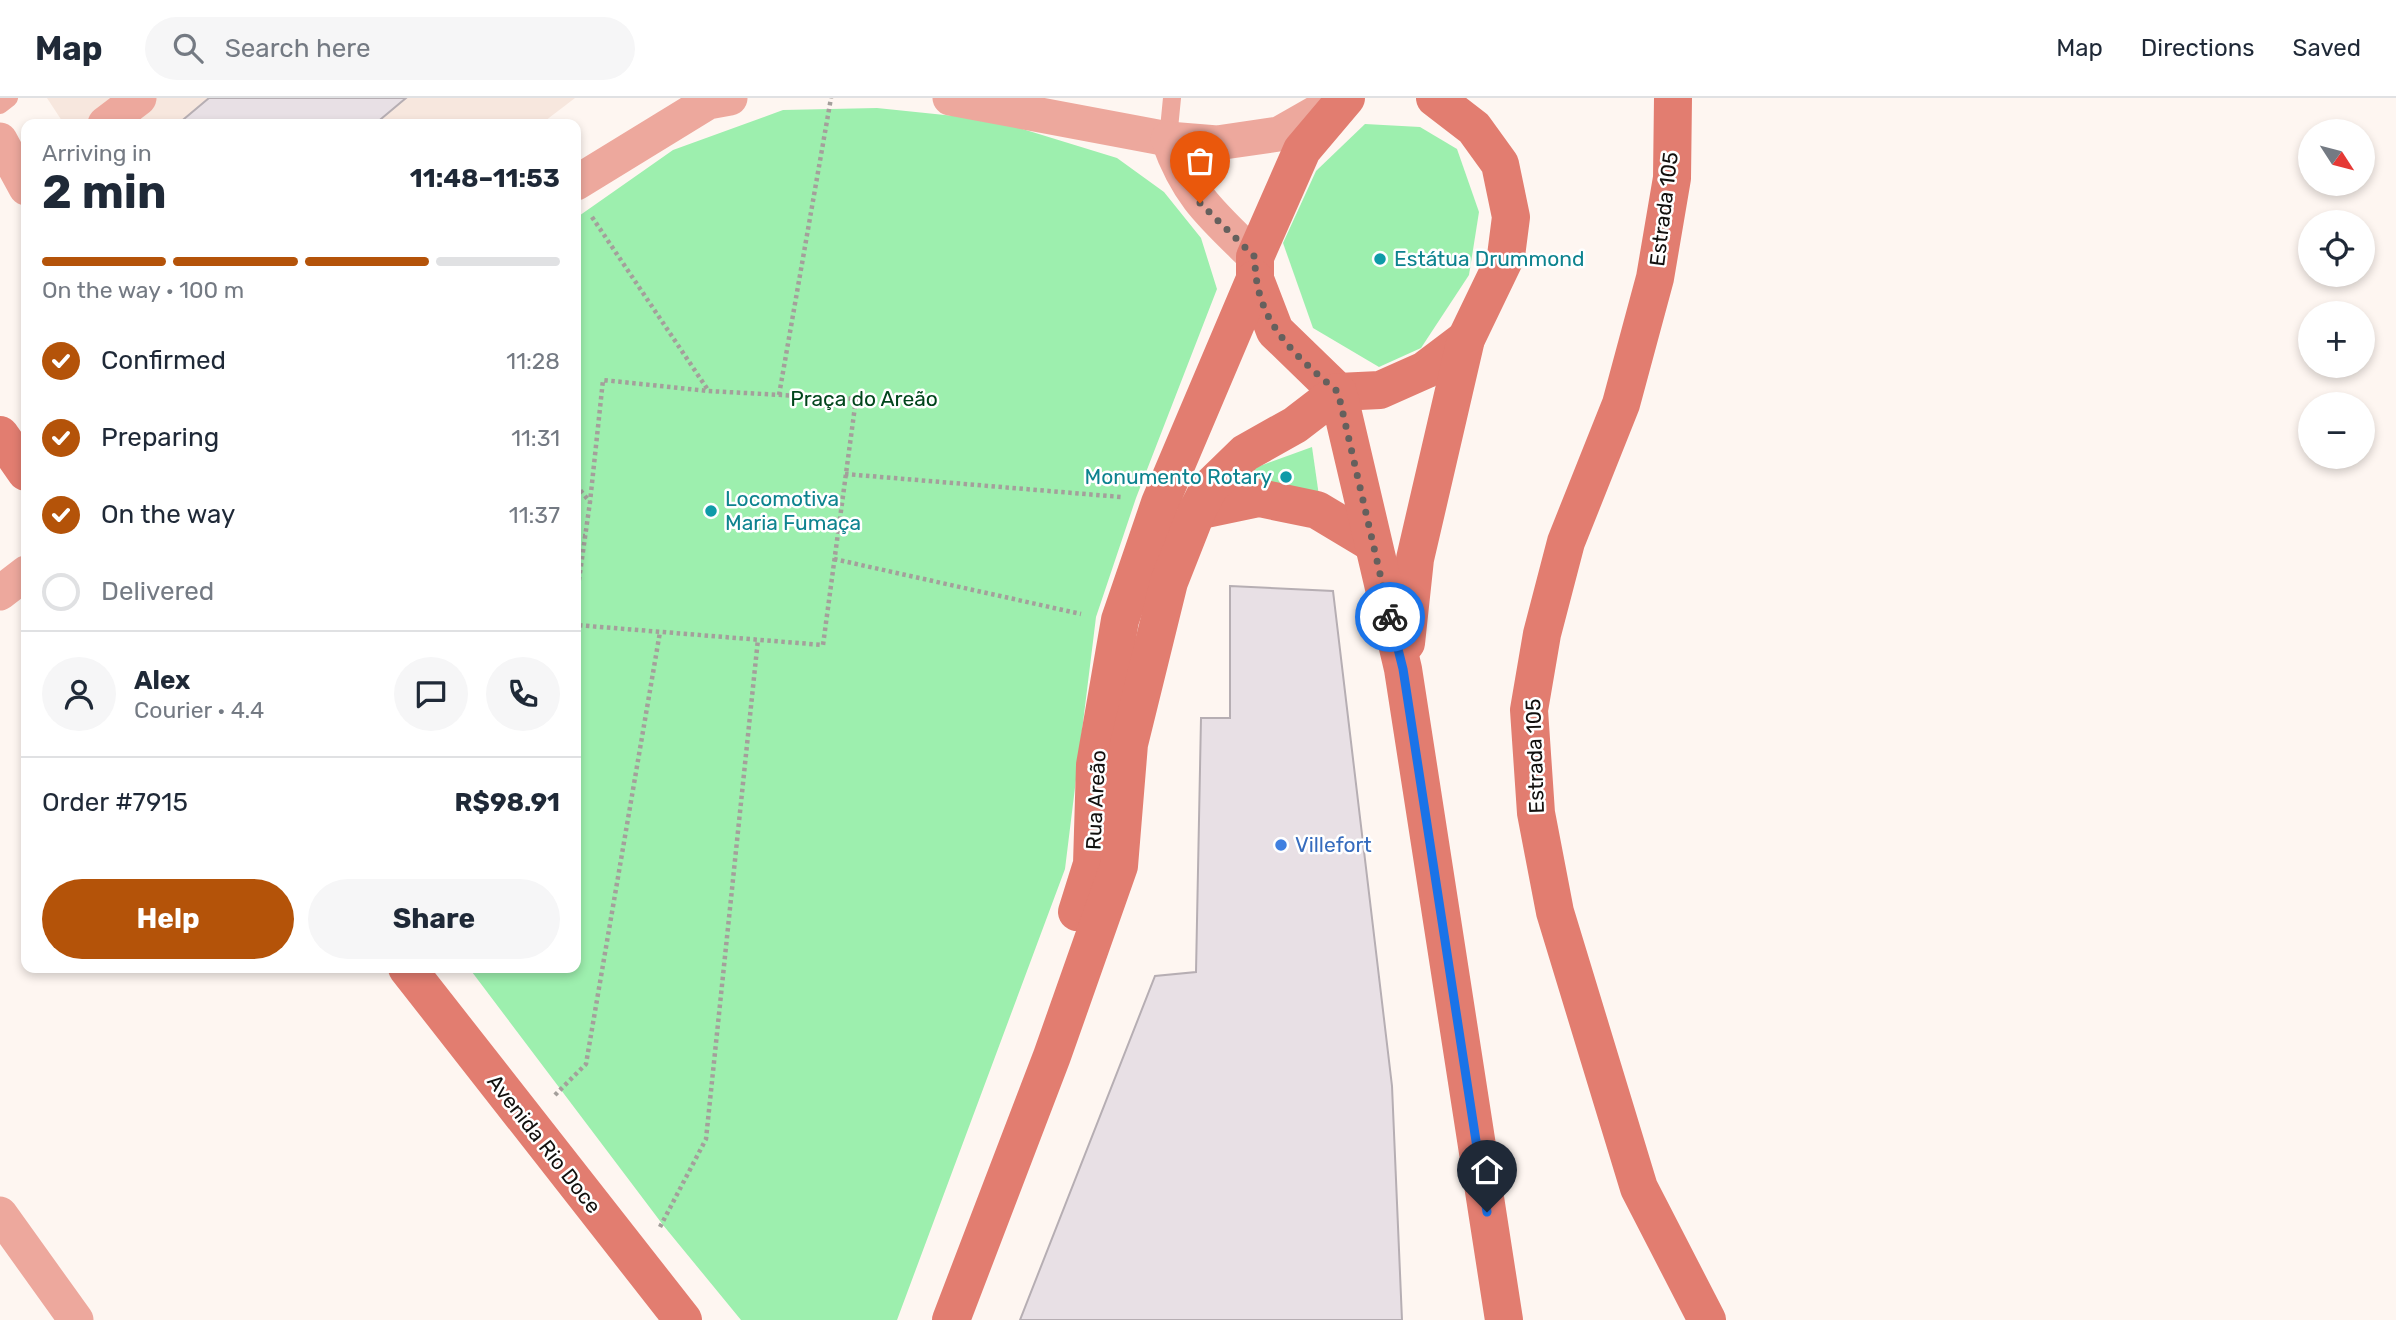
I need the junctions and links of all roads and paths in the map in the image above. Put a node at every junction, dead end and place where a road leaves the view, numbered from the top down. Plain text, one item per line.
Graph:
1 (9, 98) edge
2 (139, 98) edge
3 (730, 98) edge
4 (831, 98) edge
5 (950, 98) edge
6 (1171, 98) edge
7 (1344, 98) edge
8 (1435, 98) edge
9 (1673, 98) edge
10 (0, 105) edge
11 (1472, 113) edge
12 (112, 119) edge
13 (1168, 139) junction
14 (0, 141) edge
15 (21, 178) edge
16 (581, 180) edge
17 (590, 215) dead end
18 (1255, 268) junction
19 (1466, 339) junction
20 (708, 391) junction
21 (1338, 392) junction
22 (779, 394) junction
23 (0, 435) edge
24 (21, 465) edge
25 (845, 474) junction
26 (581, 491) edge
27 (590, 502) junction
28 (1160, 503) junction
29 (1197, 512) junction
30 (581, 536) edge
31 (585, 536) junction
32 (1372, 543) junction
33 (833, 559) junction
34 (581, 565) edge
35 (21, 577) edge
36 (0, 593) edge
37 (1120, 620) junction
38 (581, 625) edge
39 (660, 632) junction
40 (758, 639) junction
41 (1403, 669) junction
42 (411, 973) edge
43 (527, 1122) junction
44 (0, 1214) edge
45 (628, 1252) junction
46 (76, 1320) edge
47 (683, 1320) edge
48 (932, 1320) edge
49 (951, 1320) edge
50 (1504, 1320) edge
51 (1707, 1320) edge

1 - 10 lane
2 - 12 street
3 - 16 street
4 - 22 path
5 - 13 street
6 - 13 lane
7 - 13 street
7 - 18 main road, Rua Areão
8 - 11 main road
9 - 51 main road, Estrada 105
11 - 19 main road
13 - 18 street
14 - 15 street
17 - 20 path
18 - 21 main road
18 - 28 main road, Rua Areão
19 - 21 main road
19 - 41 main road
20 - 22 path
20 - 27 path
21 - 29 main road, Rua Areão
21 - 32 main road
22 - 25 path
23 - 24 main road
25 - 28 path
25 - 33 path
26 - 27 path
27 - 31 path
28 - 37 main road, Rua Areão
29 - 32 main road
29 - 49 main road, Rua Areão
30 - 31 path
31 - 34 path
32 - 41 main road
33 - 37 path
33 - 40 path
35 - 36 street
37 - 48 main road, Rua Areão
38 - 39 path
39 - 40 path
39 - 43 path
40 - 45 path
41 - 50 main road
42 - 43 main road, Avenida Rio Doce
43 - 45 main road, Avenida Rio Doce
44 - 46 street
45 - 47 main road, Avenida Rio Doce

